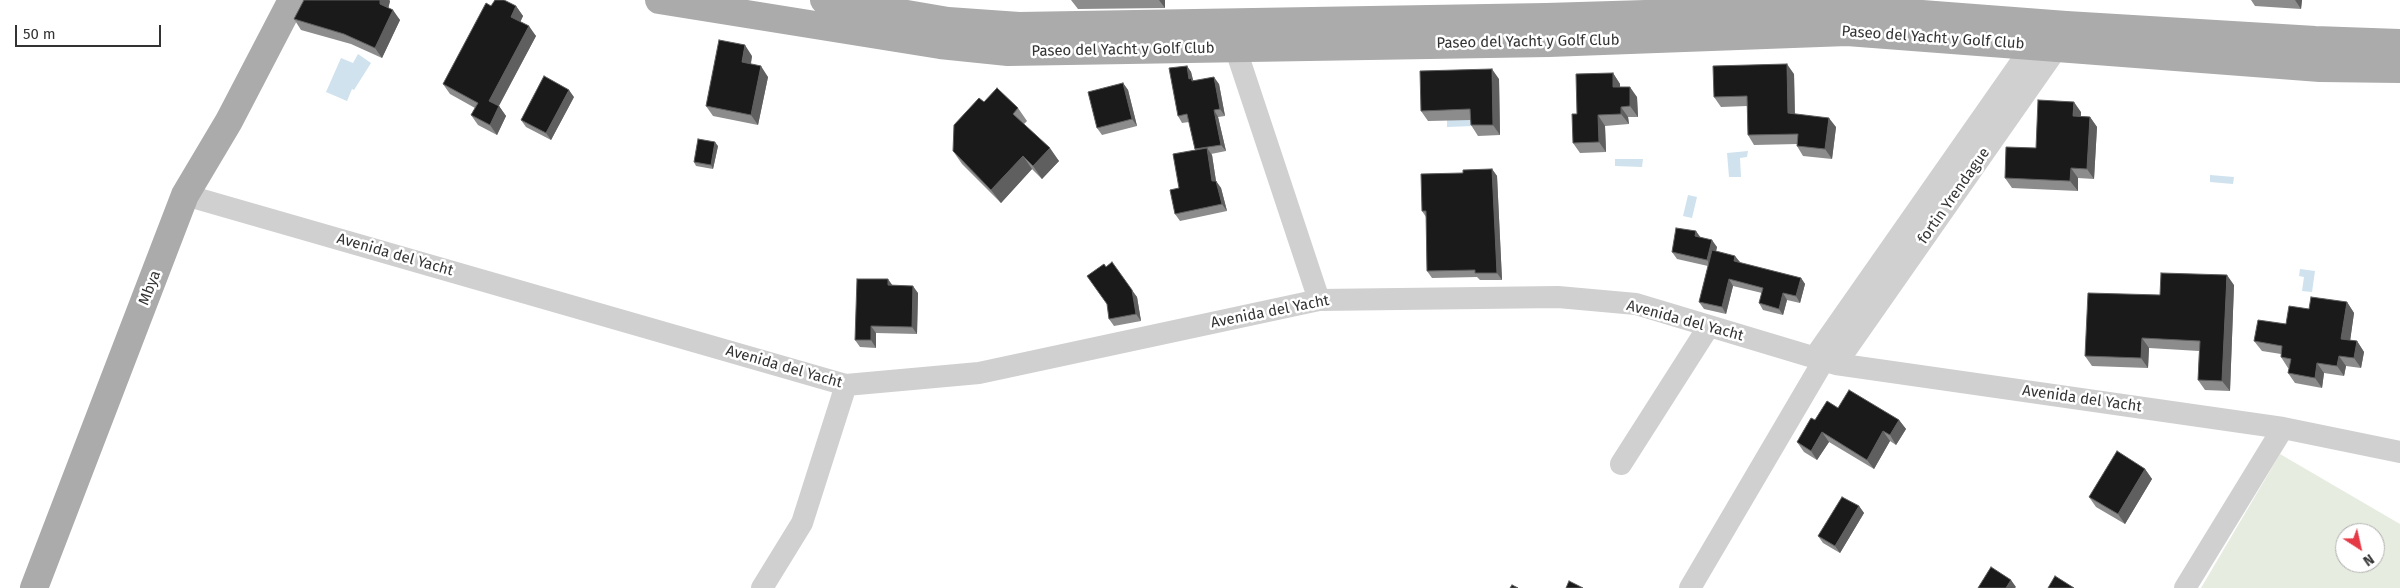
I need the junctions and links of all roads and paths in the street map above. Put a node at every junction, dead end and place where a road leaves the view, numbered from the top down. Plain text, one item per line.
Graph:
1 (292, 0) edge
2 (659, 0) edge
3 (824, 0) edge
4 (2050, 35) junction
5 (1232, 36) junction
6 (2400, 42) edge
7 (2400, 69) edge
8 (186, 195) junction
9 (1319, 300) junction
10 (1709, 326) junction
11 (1825, 361) junction
12 (846, 385) junction
13 (2283, 428) junction
14 (2400, 452) edge
15 (1621, 464) dead end
16 (34, 588) edge
17 (762, 588) edge
18 (1690, 588) edge
19 (2185, 588) edge

1 - 8 main road, Mbya
2 - 5 main road, Paseo del Yacht y Golf Club
3 - 5 main road, Paseo del Yacht y Golf Club
4 - 5 main road, Paseo del Yacht y Golf Club
4 - 6 main road, Paseo del Yacht y Golf Club
4 - 7 main road, Paseo del Yacht y Golf Club
4 - 11 street, fortin Yrendague
5 - 9 street
8 - 12 street, Avenida del Yacht
8 - 16 main road, Mbya
9 - 10 street, Avenida del Yacht
9 - 12 street, Avenida del Yacht
10 - 11 street, Avenida del Yacht
10 - 15 street
11 - 13 street, Avenida del Yacht
11 - 18 street, fortin Yrendague
12 - 17 street
13 - 14 street, Avenida del Yacht
13 - 19 street

